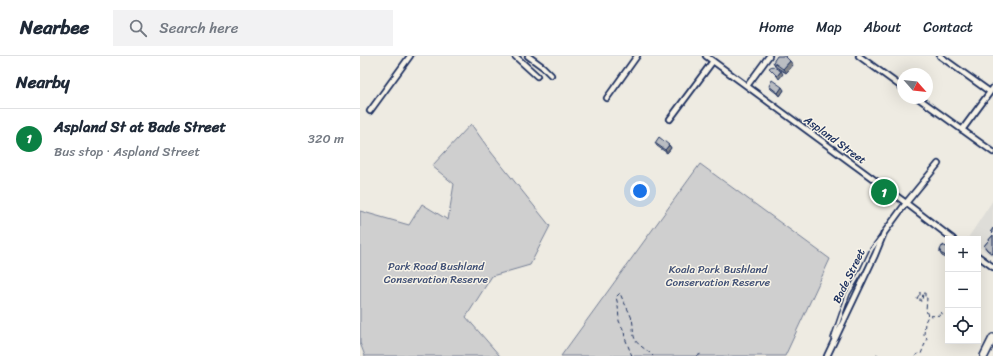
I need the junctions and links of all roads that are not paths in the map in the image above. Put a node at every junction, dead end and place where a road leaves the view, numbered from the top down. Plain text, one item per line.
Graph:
1 (410, 56) edge
2 (515, 56) edge
3 (528, 56) edge
4 (637, 56) edge
5 (706, 56) edge
6 (769, 56) edge
7 (859, 56) edge
8 (940, 56) edge
9 (713, 61) junction
10 (551, 74) dead end
11 (537, 76) dead end
12 (897, 84) edge
13 (747, 86) junction
14 (993, 88) edge
15 (990, 92) junction
16 (607, 98) dead end
17 (926, 104) edge
18 (370, 111) dead end
19 (670, 119) dead end
20 (962, 130) junction
21 (993, 152) edge
22 (938, 164) dead end
23 (906, 203) junction
24 (949, 236) edge
25 (981, 258) edge
26 (993, 267) edge
27 (993, 338) edge
28 (828, 354) edge
29 (984, 356) edge

1 - 18 street
2 - 11 street
3 - 10 street
4 - 16 street
5 - 9 street, Aspland Street
6 - 13 street
7 - 12 street
8 - 15 street
9 - 13 street, Aspland Street
9 - 19 street
13 - 23 street, Aspland Street
14 - 15 street
15 - 20 street
17 - 20 street
20 - 21 street
22 - 23 street, Bade Street
23 - 24 street, Aspland Street
23 - 28 street, Bade Street
25 - 26 street
27 - 29 main road

